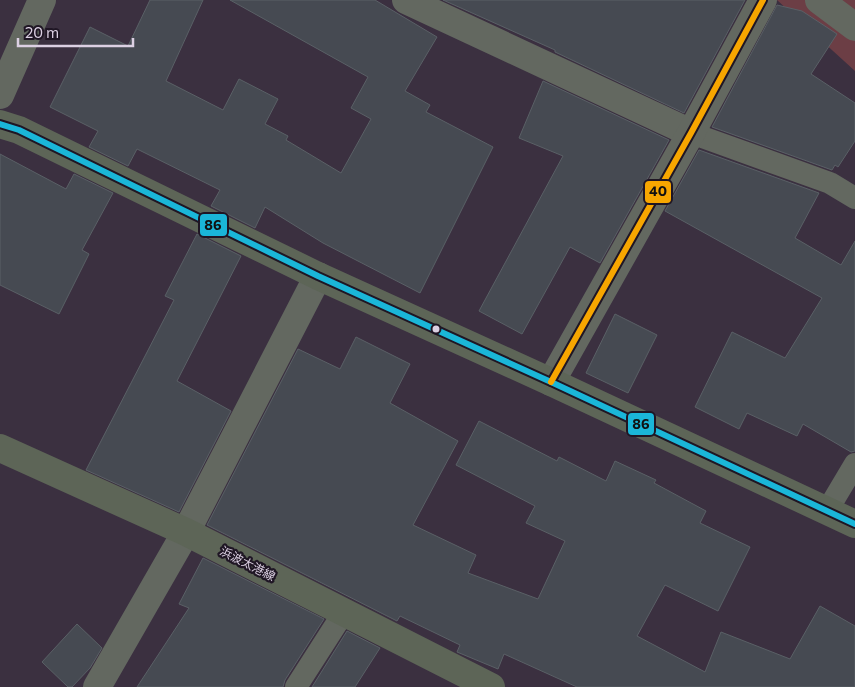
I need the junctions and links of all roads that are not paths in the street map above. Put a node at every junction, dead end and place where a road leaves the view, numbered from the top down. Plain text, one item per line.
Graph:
1 (42, 0) edge
2 (406, 0) edge
3 (763, 0) edge
4 (819, 0) edge
5 (855, 28) edge
6 (0, 95) edge
7 (0, 124) edge
8 (692, 133) junction
9 (855, 198) edge
10 (318, 276) junction
11 (551, 382) junction
12 (0, 448) edge
13 (855, 464) edge
14 (826, 511) junction
15 (855, 524) edge
16 (186, 532) junction
17 (344, 612) junction
18 (97, 687) edge
19 (296, 687) edge
20 (491, 687) edge

1 - 6 street
2 - 8 street
3 - 8 street
4 - 5 street
7 - 10 main road
8 - 9 lane
8 - 11 street
10 - 11 main road
10 - 16 street
11 - 14 main road
12 - 16 main road, 浜波太港線
13 - 14 lane
14 - 15 main road
16 - 17 main road, 浜波太港線
16 - 18 street
17 - 19 lane
17 - 20 main road, 浜波太港線

